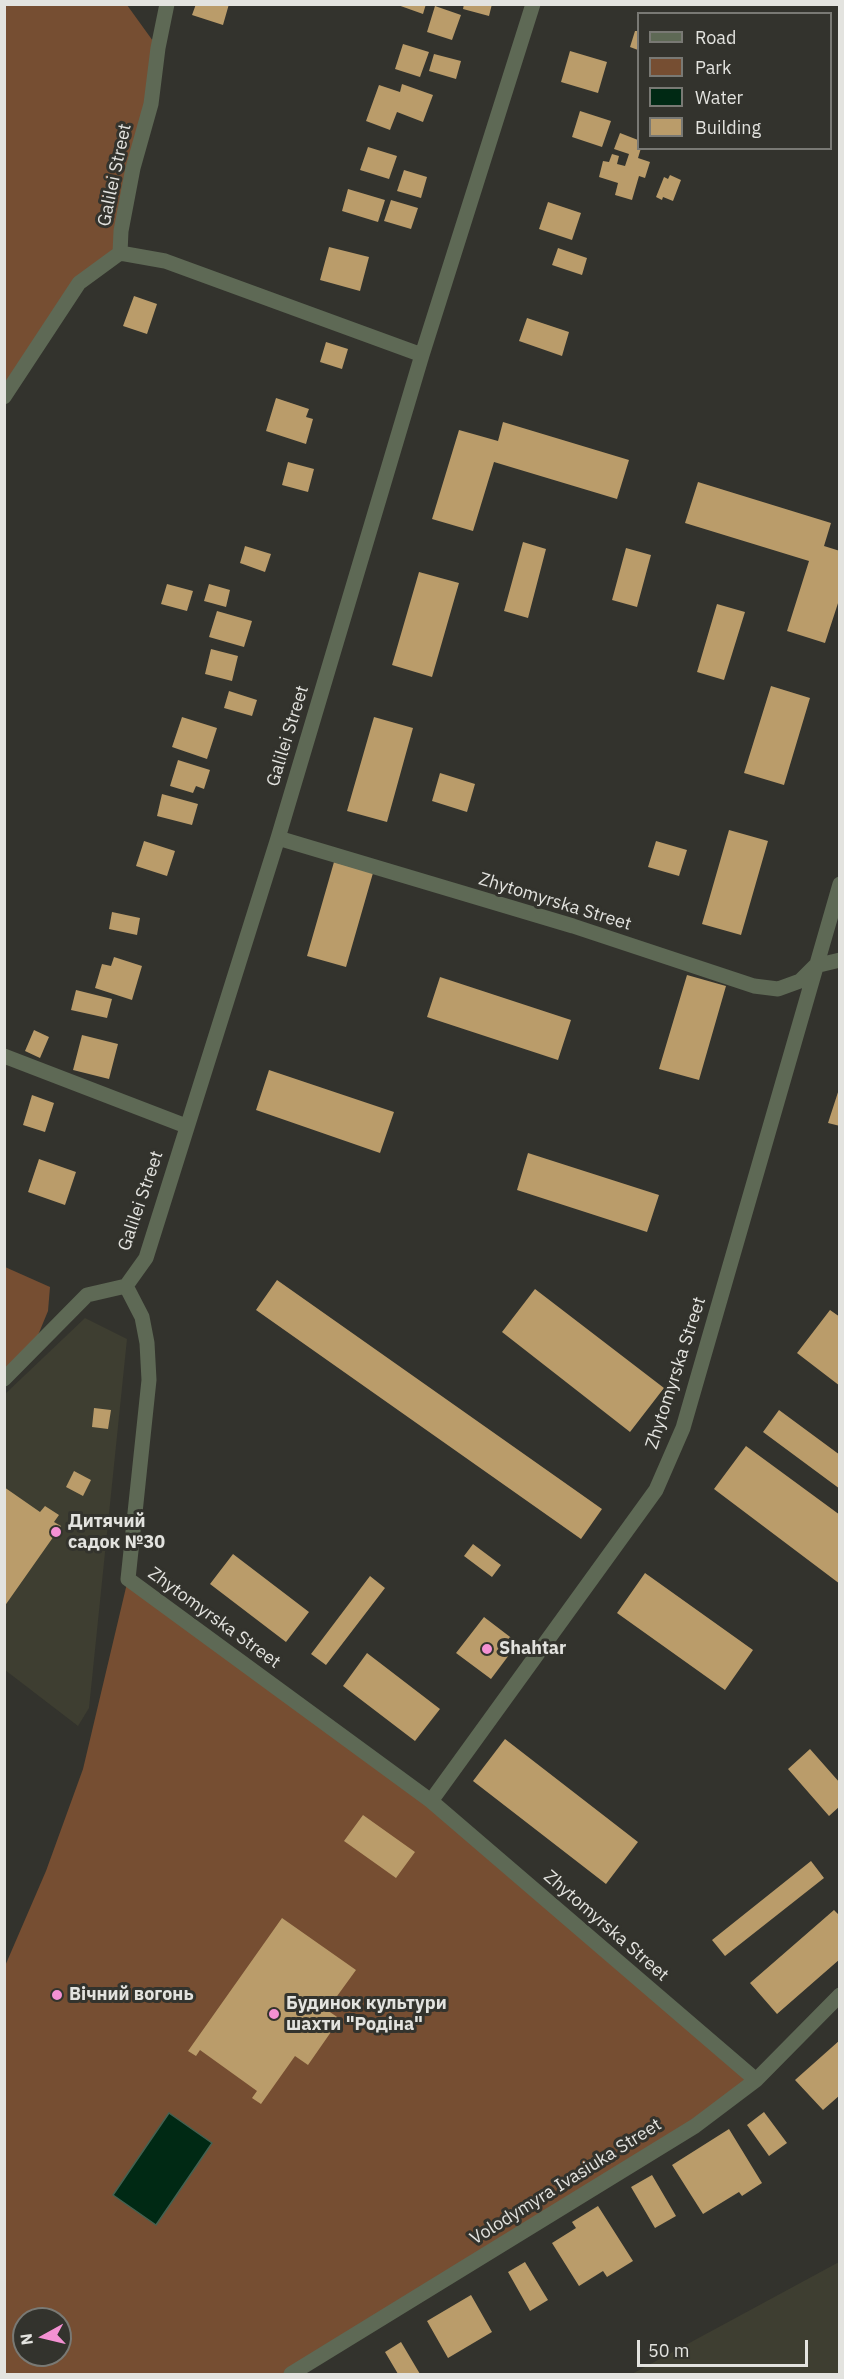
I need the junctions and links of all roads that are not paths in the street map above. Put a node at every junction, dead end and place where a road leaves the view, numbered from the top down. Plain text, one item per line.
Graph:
1 (167, 4) edge
2 (532, 4) edge
3 (120, 253) junction
4 (422, 355) junction
5 (4, 397) edge
6 (278, 838) junction
7 (840, 884) edge
8 (840, 960) edge
9 (815, 966) junction
10 (4, 1056) edge
11 (186, 1126) junction
12 (126, 1286) junction
13 (4, 1378) edge
14 (431, 1801) junction
15 (840, 1995) edge
16 (756, 2080) junction
17 (291, 2374) edge

1 - 3 street, Galilei Street
2 - 4 street, Galilei Street
3 - 4 street, Galilei Street
3 - 5 street
4 - 6 street, Galilei Street
6 - 9 street, Zhytomyrska Street
6 - 11 street, Galilei Street
7 - 9 street, Zhytomyrska Street
8 - 9 street, Zhytomyrska Street
9 - 14 street, Zhytomyrska Street
10 - 11 street
11 - 12 street, Galilei Street
12 - 13 street
12 - 14 street, Zhytomyrska Street
14 - 16 street, Zhytomyrska Street
15 - 16 street, Volodymyra Ivasiuka Street
16 - 17 street, Volodymyra Ivasiuka Street

